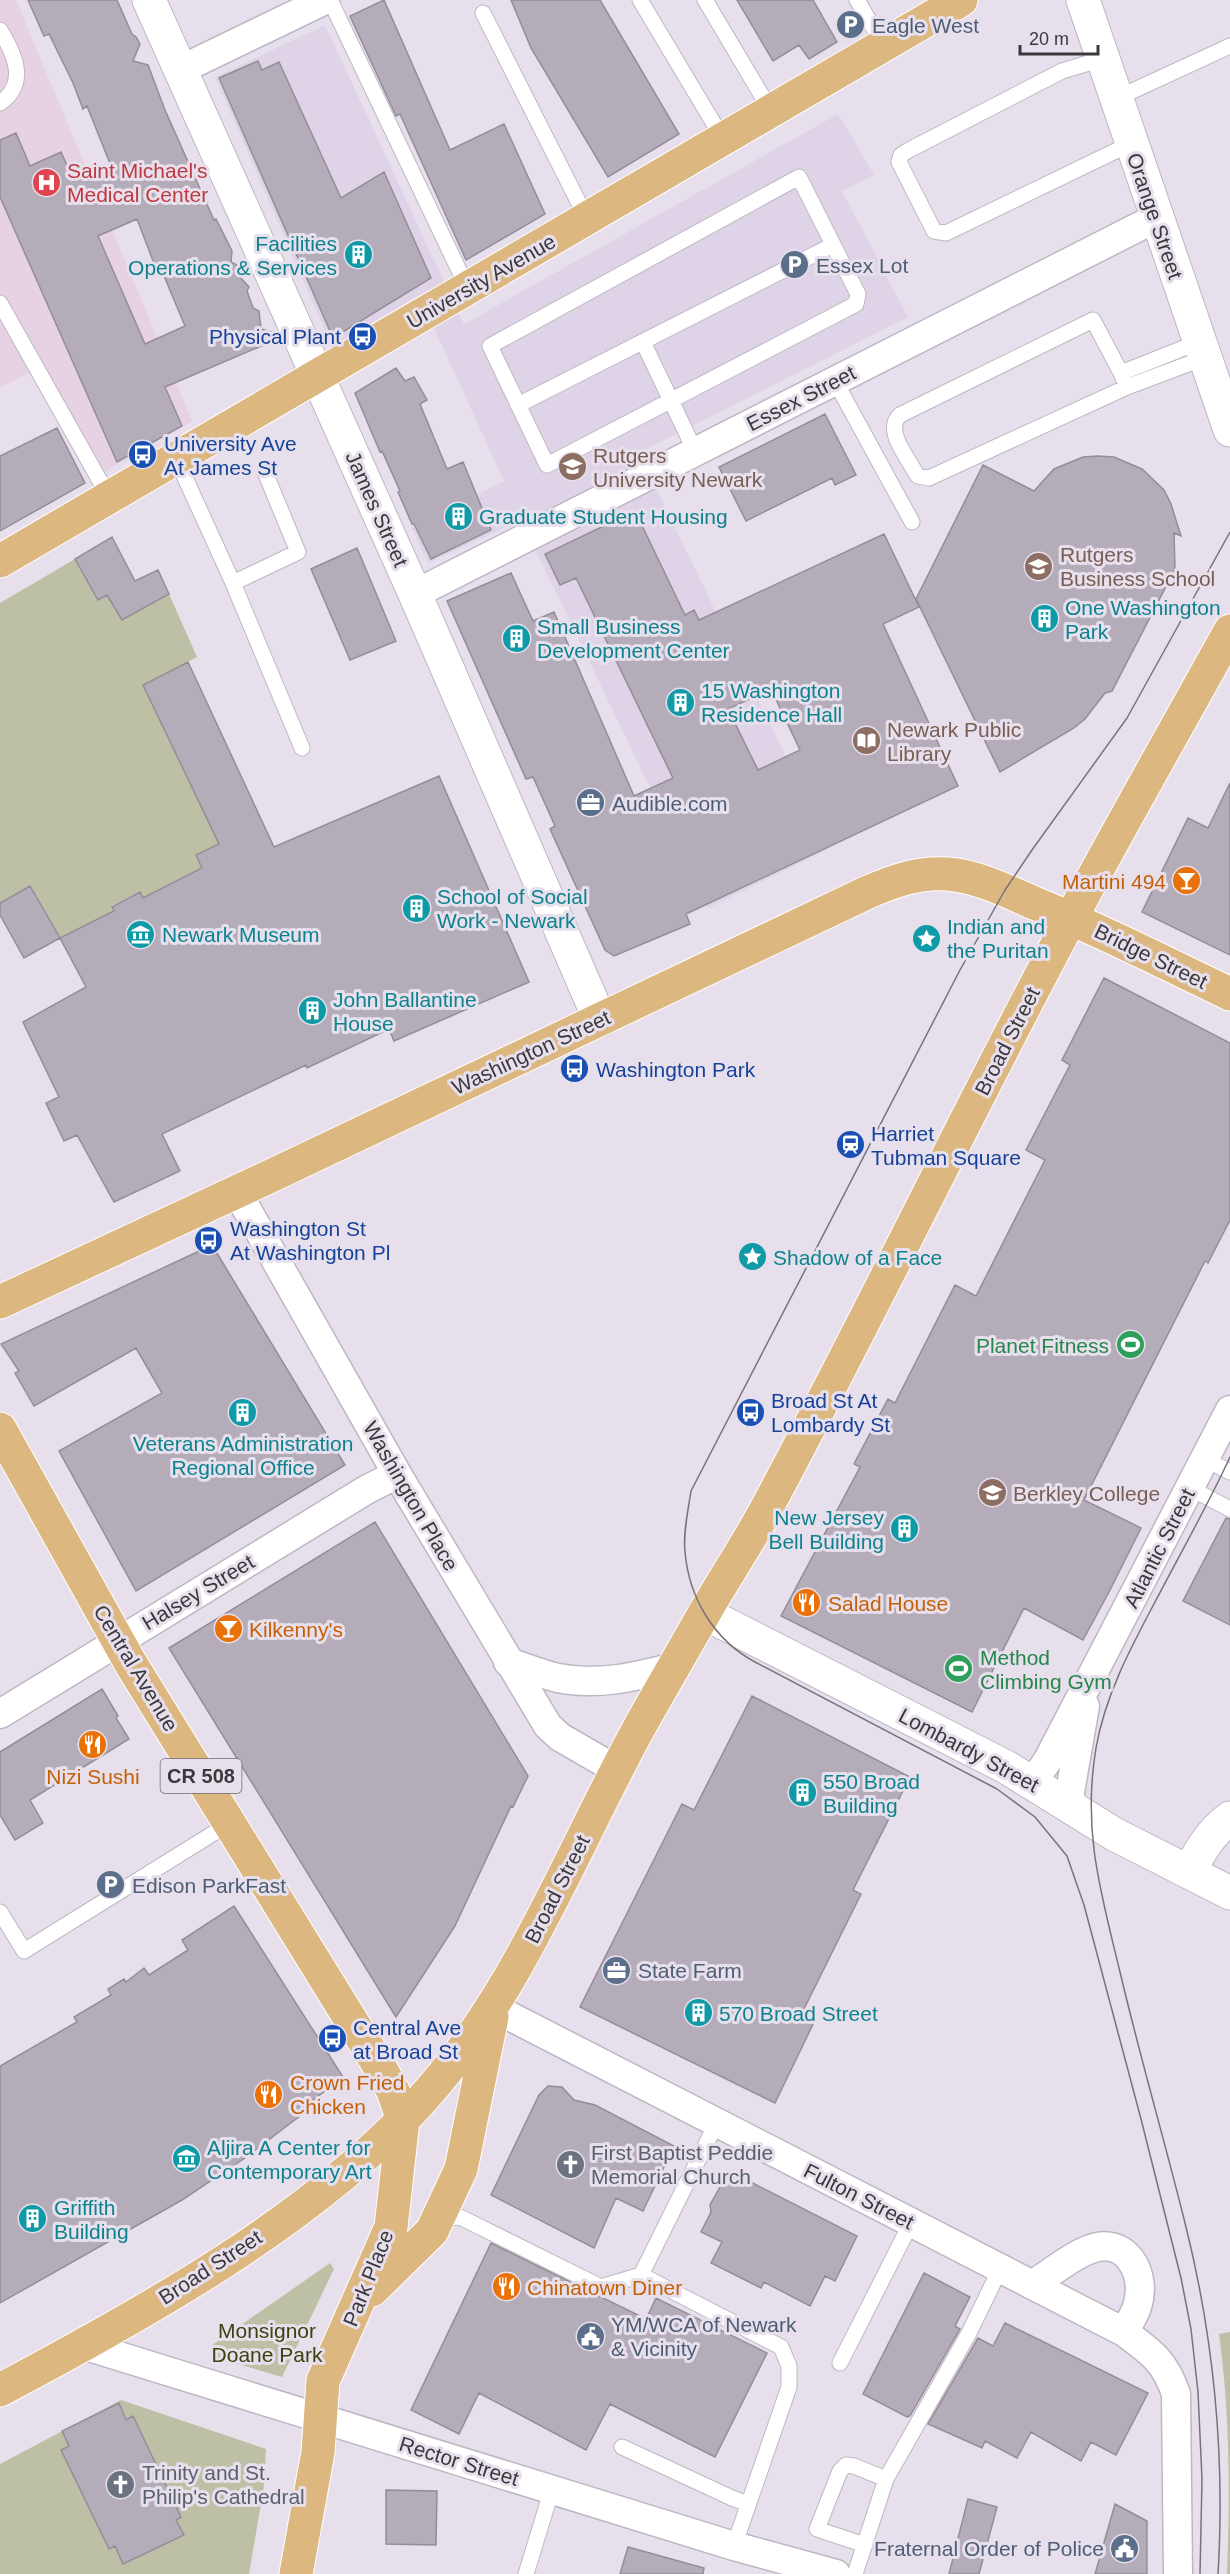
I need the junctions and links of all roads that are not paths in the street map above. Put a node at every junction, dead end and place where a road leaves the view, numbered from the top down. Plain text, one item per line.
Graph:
1 (149, 0) edge
2 (325, 0) edge
3 (330, 0) edge
4 (640, 0) edge
5 (705, 0) edge
6 (856, 0) edge
7 (961, 0) edge
8 (1083, 0) edge
9 (483, 13) dead end
10 (0, 30) edge
11 (884, 46) junction
12 (1230, 46) edge
13 (1102, 59) junction
14 (180, 70) junction
15 (1116, 99) junction
16 (0, 103) edge
17 (771, 111) junction
18 (723, 139) junction
19 (1130, 144) junction
20 (1156, 218) junction
21 (587, 219) junction
22 (833, 245) junction
23 (467, 288) junction
24 (0, 303) edge
25 (643, 342) junction
26 (1202, 350) junction
27 (318, 377) junction
28 (1124, 380) junction
29 (835, 381) junction
30 (671, 399) junction
31 (518, 405) junction
32 (1230, 430) edge
33 (695, 452) junction
34 (176, 458) junction
35 (265, 472) dead end
36 (110, 497) junction
37 (912, 522) dead end
38 (0, 561) edge
39 (233, 583) junction
40 (415, 594) junction
41 (1230, 631) edge
42 (302, 748) dead end
43 (1071, 918) junction
44 (1230, 994) edge
45 (600, 1020) junction
46 (237, 1192) junction
47 (0, 1302) edge
48 (1230, 1410) edge
49 (0, 1431) edge
50 (1205, 1459) junction
51 (1230, 1472) edge
52 (398, 1474) junction
53 (1190, 1488) junction
54 (1230, 1509) edge
55 (704, 1613) junction
56 (118, 1642) junction
57 (508, 1662) junction
58 (674, 1667) junction
59 (1088, 1686) junction
60 (0, 1714) edge
61 (617, 1770) junction
62 (1027, 1780) junction
63 (1071, 1806) junction
64 (1230, 1818) edge
65 (230, 1823) junction
66 (1189, 1871) junction
67 (1230, 1893) edge
68 (0, 1912) edge
69 (494, 2008) junction
70 (403, 2120) junction
71 (717, 2122) junction
72 (438, 2219) junction
73 (911, 2223) junction
74 (1000, 2269) junction
75 (641, 2275) junction
76 (1032, 2285) junction
77 (360, 2302) junction
78 (1124, 2332) junction
79 (83, 2345) junction
80 (840, 2362) dead end
81 (0, 2390) edge
82 (320, 2418) junction
83 (622, 2447) dead end
84 (886, 2480) junction
85 (552, 2489) junction
86 (748, 2504) junction
87 (734, 2546) junction
88 (865, 2546) junction
89 (296, 2574) edge
90 (526, 2574) edge
91 (836, 2574) edge
92 (855, 2574) edge
93 (1178, 2574) edge

1 - 14 street, James Street
2 - 14 street
3 - 23 lane
4 - 18 lane
5 - 17 lane
6 - 11 lane
7 - 11 main road, University Avenue
8 - 13 street, Orange Street
9 - 21 lane
10 - 16 lane
11 - 17 main road, University Avenue
12 - 15 lane
13 - 15 street, Orange Street
13 - 19 lane
14 - 27 street, James Street
15 - 19 street, Orange Street
17 - 18 main road, University Avenue
18 - 21 main road, University Avenue
19 - 20 street, Orange Street
20 - 26 street, Orange Street
20 - 29 street, Essex Street
21 - 23 main road, University Avenue
22 - 25 lane
22 - 30 lane
22 - 31 lane
23 - 27 main road, University Avenue
24 - 36 lane
25 - 30 lane
25 - 31 lane
26 - 28 lane
26 - 32 street, Orange Street
27 - 34 main road, University Avenue
27 - 40 street, James Street
28 - 28 lane
29 - 33 street, Essex Street
29 - 37 lane
30 - 31 lane
30 - 33 lane
33 - 40 street, Essex Street
34 - 36 main road, University Avenue
34 - 39 lane
35 - 39 lane
36 - 38 main road, University Avenue
39 - 42 lane
40 - 45 street, James Street
41 - 43 main road, Broad Street
43 - 44 main road, Bridge Street
43 - 45 main road, Washington Street
43 - 55 main road, Broad Street
45 - 46 main road, Washington Street
46 - 47 main road, Washington Street
46 - 52 street, Washington Place
48 - 50 street, Atlantic Street
49 - 56 main road, Central Avenue / CR 508
50 - 51 lane
50 - 53 street, Atlantic Street
52 - 56 street, Halsey Street
52 - 57 street, Washington Place
53 - 54 lane
53 - 59 street, Atlantic Street
55 - 58 main road, Broad Street
55 - 62 street, Lombardy Street
56 - 60 street, Halsey Street
56 - 65 main road, Central Avenue / CR 508
57 - 58 street
57 - 61 street, Washington Place
58 - 61 main road, Broad Street
59 - 62 street, Atlantic Street
59 - 63 street, Atlantic Street
61 - 69 main road, Broad Street
62 - 63 street, Lombardy Street
63 - 66 street, Lombardy Street
64 - 66 street
65 - 68 lane
65 - 70 main road, Central Avenue / CR 508
66 - 67 street, Lombardy Street
69 - 70 main road, Broad Street
69 - 71 street, Fulton Street
69 - 72 main road
70 - 77 main road, Park Place / CR 508
70 - 79 main road, Broad Street
71 - 73 street, Fulton Street
71 - 75 lane
72 - 75 lane
72 - 77 main road
73 - 74 street, Fulton Street
73 - 80 lane
74 - 76 street, Fulton Street
74 - 84 lane
75 - 86 lane
76 - 78 street, Fulton Street
76 - 78 street
77 - 82 main road, Park Place / CR 508
78 - 93 street, Fulton Street
79 - 81 main road, Broad Street
79 - 82 street, Rector Street
82 - 85 street, Rector Street
82 - 89 main road, Park Place / CR 508
83 - 86 lane
84 - 88 lane
84 - 88 lane
85 - 87 street, Rector Street
85 - 90 lane
86 - 87 lane
87 - 91 street, Rector Street
88 - 92 lane

